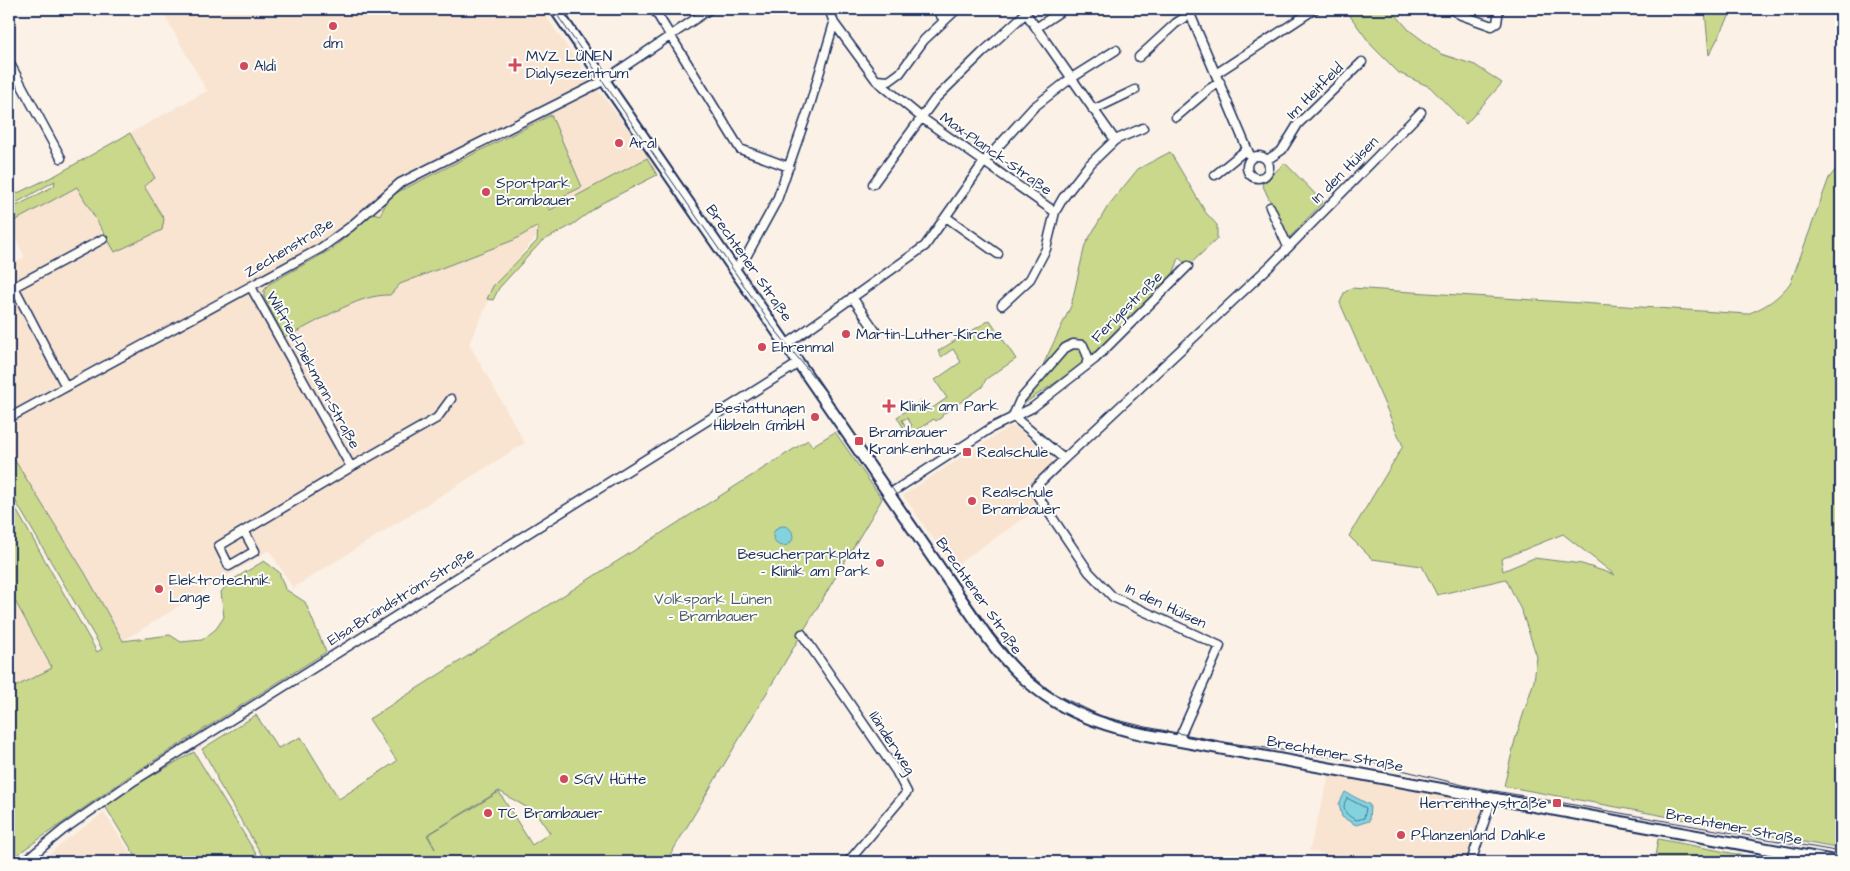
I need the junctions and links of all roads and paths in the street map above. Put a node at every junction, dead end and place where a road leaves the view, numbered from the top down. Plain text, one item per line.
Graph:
1 (555, 9) edge
2 (654, 9) edge
3 (710, 9) edge
4 (829, 9) edge
5 (936, 9) edge
6 (957, 9) edge
7 (1064, 9) edge
8 (1315, 9) edge
9 (1451, 9) edge
10 (1499, 9) edge
11 (1025, 11) edge
12 (1189, 12) edge
13 (944, 20) junction
14 (834, 23) junction
15 (1036, 28) junction
16 (671, 36) junction
17 (1116, 50) dead end
18 (1139, 57) dead end
19 (9, 62) edge
20 (1362, 62) dead end
21 (1217, 73) junction
22 (1070, 79) junction
23 (605, 80) junction
24 (876, 80) junction
25 (1220, 82) junction
26 (1135, 90) dead end
27 (1093, 110) junction
28 (1421, 112) dead end
29 (1176, 117) dead end
30 (922, 118) junction
31 (1143, 128) dead end
32 (1115, 140) junction
33 (1247, 149) junction
34 (61, 158) dead end
35 (1251, 158) junction
36 (1267, 160) junction
37 (984, 162) junction
38 (789, 167) junction
39 (1215, 175) dead end
40 (873, 184) dead end
41 (1270, 207) dead end
42 (1055, 212) junction
43 (946, 217) junction
44 (103, 239) dead end
45 (1288, 247) junction
46 (998, 254) dead end
47 (1188, 266) dead end
48 (734, 268) junction
49 (251, 287) junction
50 (852, 297) junction
51 (1002, 305) dead end
52 (876, 332) dead end
53 (787, 344) junction
54 (799, 363) junction
55 (1086, 366) junction
56 (66, 387) junction
57 (451, 399) dead end
58 (1013, 416) junction
59 (9, 418) edge
60 (1064, 459) junction
61 (351, 467) junction
62 (889, 494) junction
63 (244, 531) junction
64 (802, 634) dead end
65 (1178, 741) junction
66 (1492, 798) junction
67 (24, 862) edge
68 (848, 862) edge
69 (1471, 862) edge
70 (1838, 862) edge

1 - 23 main road, Brechtener Straße
2 - 16 street
3 - 16 street, Zechenstraße
4 - 14 street, Max-Planck-Straße
5 - 13 street
6 - 13 street
7 - 15 street
8 - 21 street
9 - 10 street
11 - 15 street
11 - 30 street
12 - 18 street, Im Heitfeld
12 - 21 street, Im Heitfeld
13 - 24 street
14 - 24 street, Max-Planck-Straße
14 - 38 street
15 - 22 street
16 - 23 street, Zechenstraße
16 - 38 street
17 - 22 street
19 - 34 street
20 - 36 street, Im Heitfeld
21 - 25 street, Im Heitfeld
22 - 27 street
22 - 37 street
23 - 48 main road, Brechtener Straße
23 - 49 street, Zechenstraße
24 - 30 street, Max-Planck-Straße
25 - 29 street
25 - 33 street, Im Heitfeld
26 - 27 street
27 - 32 street
28 - 45 street, In den Hülsen
30 - 37 street, Max-Planck-Straße
30 - 40 street, Max-Planck-Straße
31 - 32 street
32 - 42 street
33 - 35 street, Im Heitfeld
33 - 39 street
35 - 36 street
35 - 36 street, Im Heitfeld
37 - 42 street, Max-Planck-Straße
37 - 43 street
38 - 48 street
41 - 45 street
42 - 51 street
43 - 46 street
43 - 50 street
44 - 56 street
45 - 60 street, In den Hülsen
47 - 55 street, Ferigestraße
48 - 53 main road, Brechtener Straße
49 - 56 street, Zechenstraße
49 - 61 street, Wilfried-Diekmann-Straße
50 - 52 street
50 - 53 street
53 - 54 main road, Brechtener Straße
54 - 62 main road, Brechtener Straße
54 - 67 street, Elsa-Brändström-Straße
55 - 58 street, Ferigestraße
55 - 58 street, Ferigestraße
56 - 59 street, Zechenstraße
57 - 61 street, Wilfried-Diekmann-Straße
58 - 60 street
58 - 62 street, Ferigestraße
60 - 65 street, In den Hülsen
61 - 63 street, Wilfried-Diekmann-Straße
62 - 65 main road, Brechtener Straße
63 - 63 street, Wilfried-Diekmann-Straße
64 - 68 street, Iländerweg
65 - 66 main road, Brechtener Straße
66 - 69 street
66 - 70 main road, Brechtener Straße

